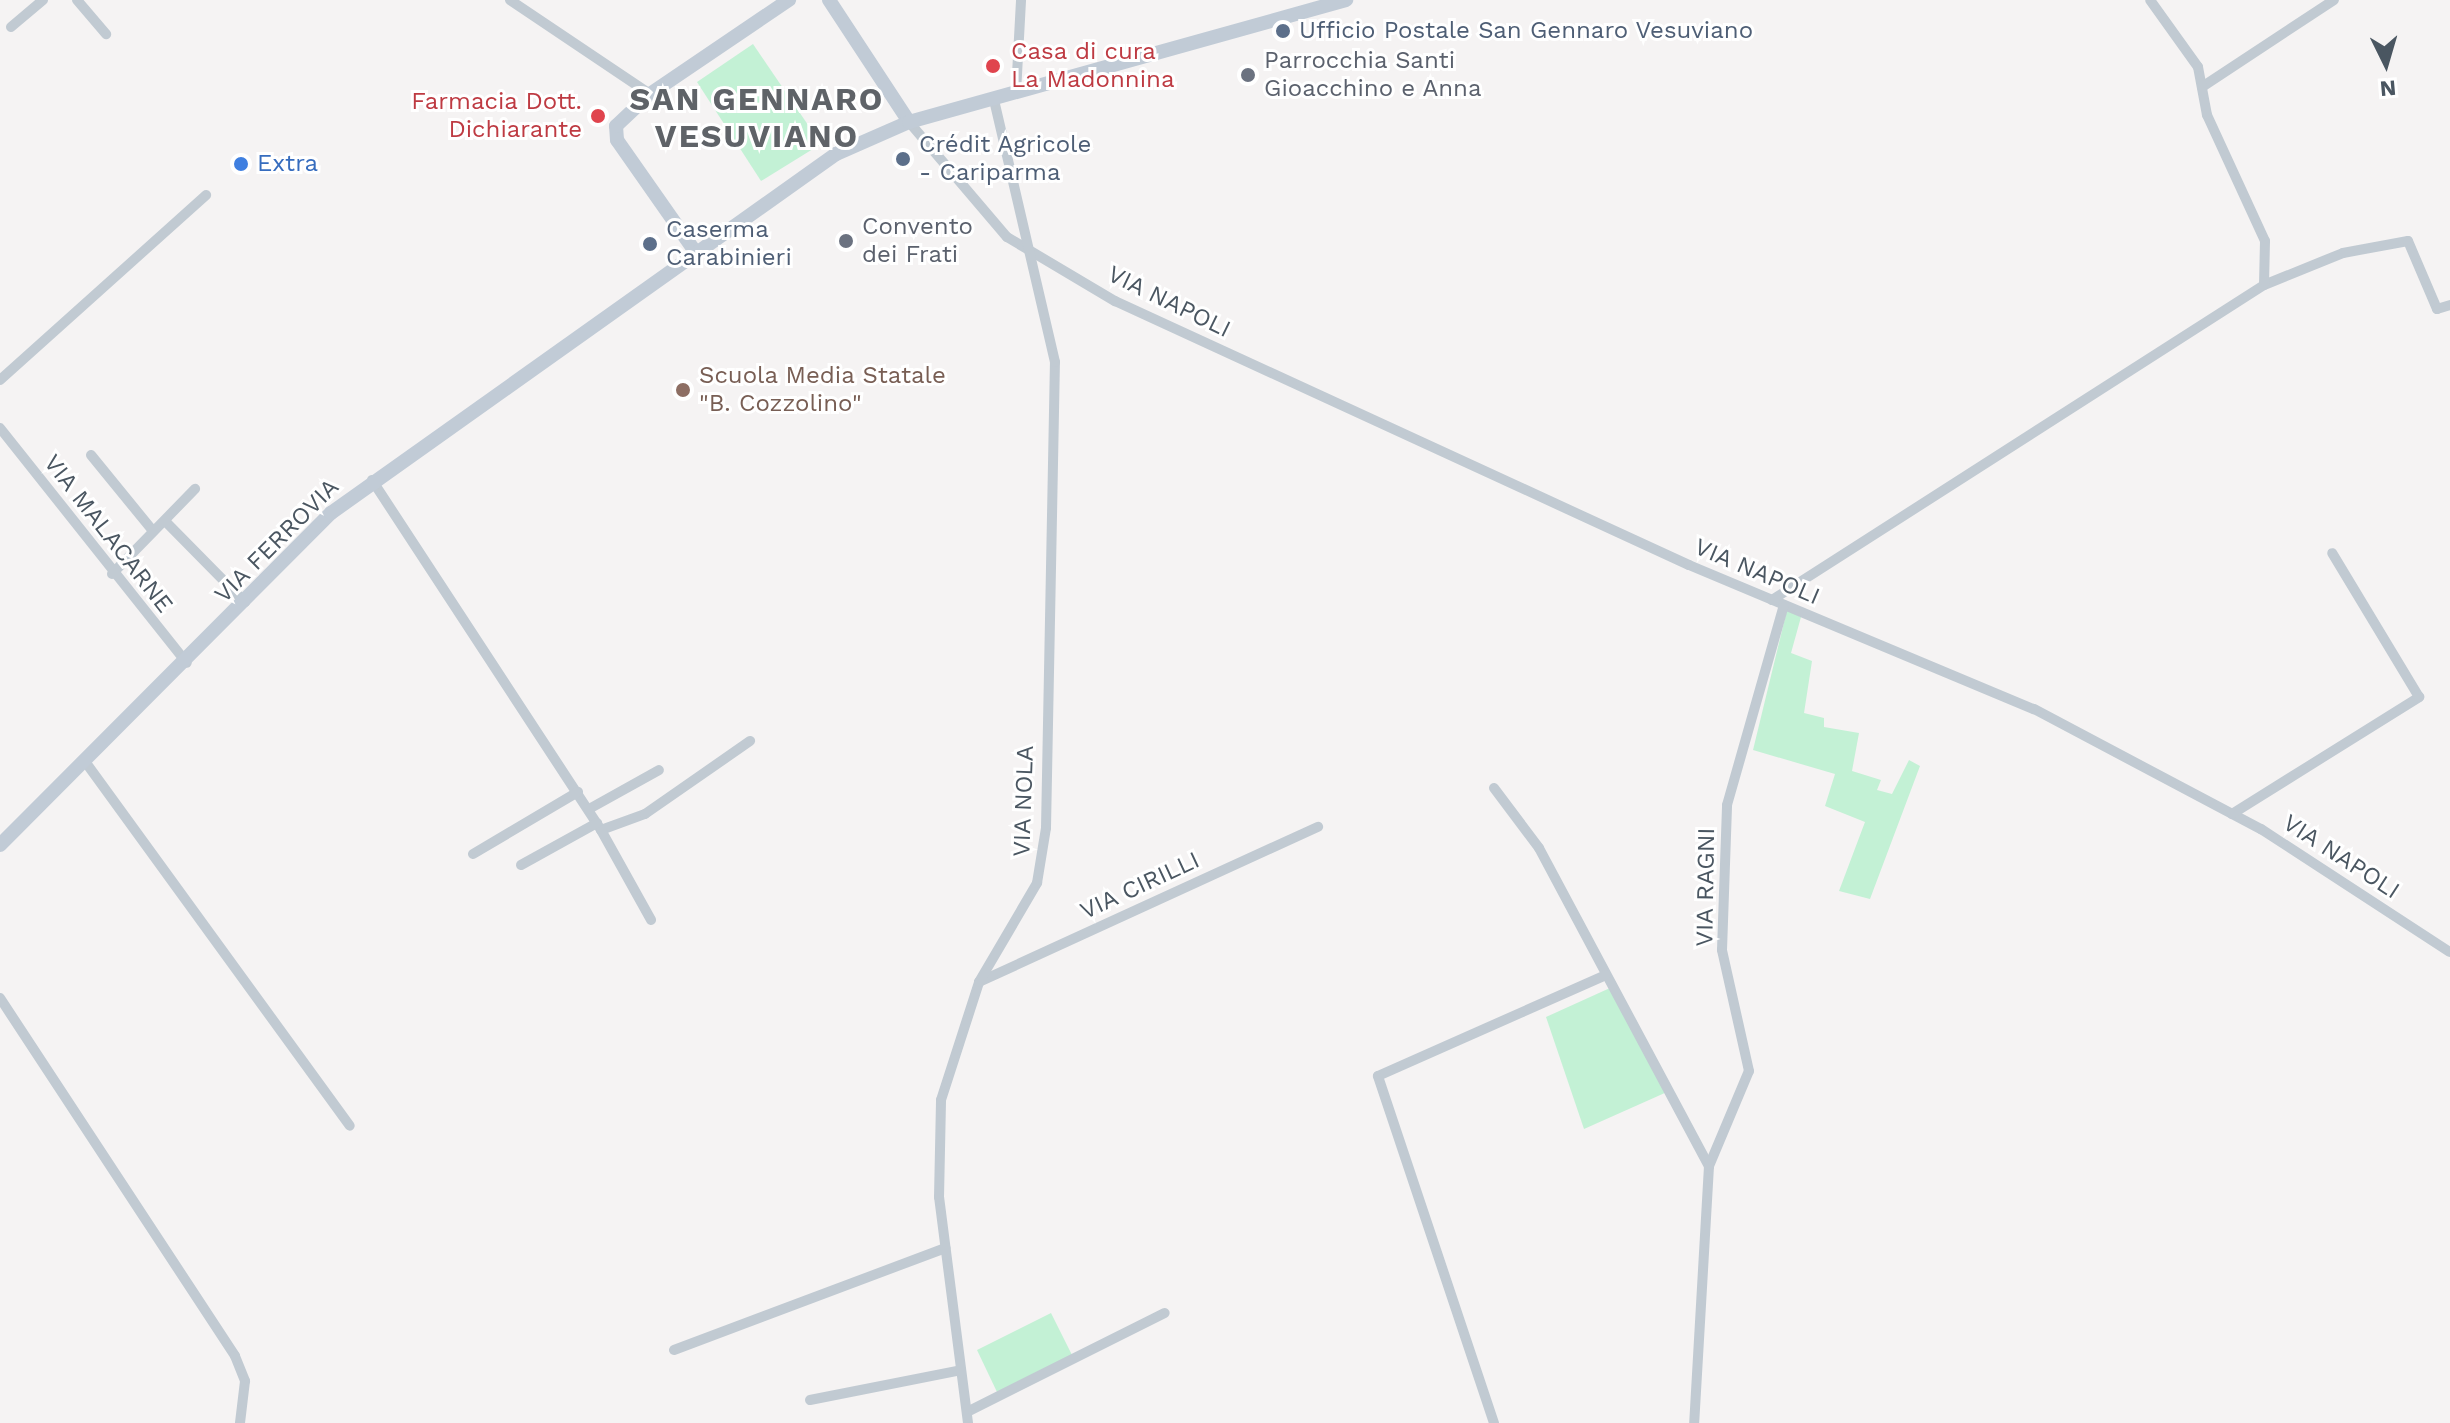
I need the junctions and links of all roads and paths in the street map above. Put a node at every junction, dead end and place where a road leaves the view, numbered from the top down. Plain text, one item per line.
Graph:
1 (43, 0) edge
2 (77, 0) edge
3 (510, 0) edge
4 (789, 0) edge
5 (829, 0) edge
6 (1021, 0) edge
7 (1346, 0) edge
8 (2150, 0) edge
9 (2334, 0) edge
10 (1310, 5) edge
11 (11, 27) dead end
12 (106, 34) dead end
13 (2202, 87) junction
14 (1016, 93) junction
15 (650, 94) junction
16 (994, 99) junction
17 (909, 122) junction
18 (206, 195) dead end
19 (694, 250) junction
20 (1034, 254) junction
21 (2264, 285) junction
22 (2450, 305) edge
23 (0, 380) edge
24 (0, 428) edge
25 (91, 455) dead end
26 (372, 480) junction
27 (195, 489) dead end
28 (165, 521) junction
29 (153, 531) junction
30 (2332, 553) dead end
31 (112, 574) junction
32 (1772, 600) junction
33 (245, 602) junction
34 (1784, 605) junction
35 (187, 663) junction
36 (750, 741) dead end
37 (84, 760) junction
38 (659, 770) dead end
39 (1494, 788) dead end
40 (578, 792) junction
41 (589, 809) junction
42 (2232, 814) junction
43 (599, 826) junction
44 (1318, 827) dead end
45 (0, 845) edge
46 (473, 854) dead end
47 (521, 865) dead end
48 (651, 920) dead end
49 (2450, 952) edge
50 (1606, 975) junction
51 (979, 982) junction
52 (0, 998) edge
53 (350, 1126) dead end
54 (1709, 1166) junction
55 (945, 1248) junction
56 (1165, 1313) dead end
57 (674, 1350) dead end
58 (961, 1370) junction
59 (810, 1400) dead end
60 (967, 1418) edge
61 (240, 1423) edge
62 (1494, 1423) edge
63 (1694, 1423) edge

1 - 11 street
2 - 12 street
3 - 15 street
4 - 15 main road
5 - 17 main road
6 - 14 street
7 - 10 main road, VIA FERROVIA
8 - 13 street
9 - 13 street
10 - 14 main road, VIA FERROVIA
13 - 21 street
14 - 16 main road, VIA FERROVIA
15 - 19 main road
16 - 17 main road, VIA FERROVIA
16 - 20 street, VIA NOLA
17 - 19 main road, VIA FERROVIA
17 - 20 street, VIA NAPOLI
18 - 23 street
19 - 26 main road, VIA FERROVIA
20 - 32 street, VIA NAPOLI
20 - 51 street, VIA NOLA
21 - 22 street
21 - 32 street
24 - 31 street, VIA MALACARNE
25 - 29 street
26 - 33 main road, VIA FERROVIA
26 - 40 street
27 - 28 street
28 - 29 street
28 - 33 street
29 - 31 street
30 - 42 street
31 - 35 street, VIA MALACARNE
32 - 34 street, VIA NAPOLI
33 - 35 main road, VIA FERROVIA
34 - 42 street, VIA NAPOLI
34 - 54 street, VIA RAGNI
35 - 37 main road, VIA FERROVIA
36 - 43 street
37 - 45 main road, VIA FERROVIA
37 - 53 street
38 - 41 street
39 - 50 street
40 - 41 street
40 - 46 street
41 - 43 street
42 - 49 street, VIA NAPOLI
43 - 47 street
43 - 48 street
44 - 51 street, VIA CIRILLI
50 - 54 street
50 - 62 street
51 - 55 street, VIA NOLA
52 - 61 street
54 - 63 street, VIA RAGNI
55 - 57 street
55 - 58 street, VIA NOLA
56 - 60 street
58 - 59 street
58 - 60 street, VIA NOLA

